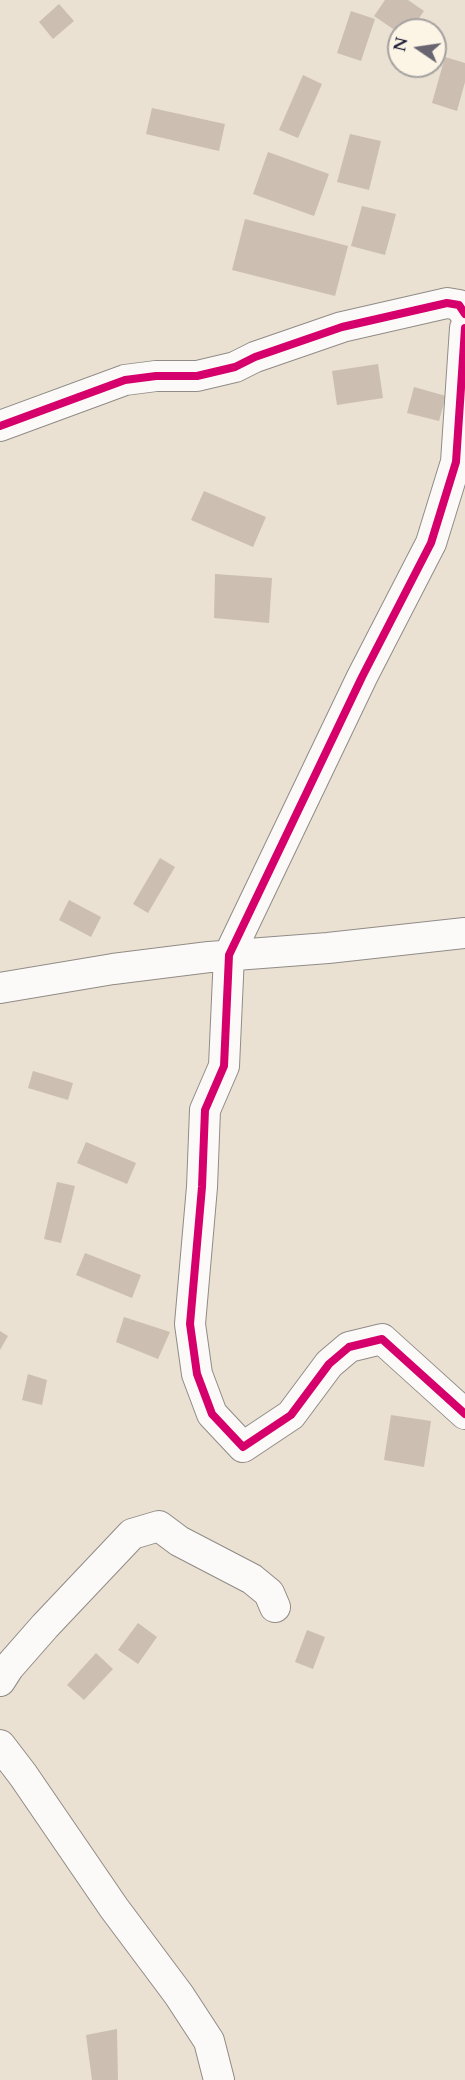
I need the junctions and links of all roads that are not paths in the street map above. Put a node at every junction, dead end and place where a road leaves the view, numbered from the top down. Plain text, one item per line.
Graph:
1 (463, 309) edge
2 (0, 426) edge
3 (465, 933) edge
4 (229, 956) junction
5 (0, 988) edge
6 (465, 1414) edge
7 (275, 1606) dead end
8 (0, 1681) edge
9 (0, 1745) edge
10 (219, 2080) edge

1 - 2 street
1 - 4 street
3 - 4 street
4 - 5 street
4 - 6 street
7 - 8 street
9 - 10 street

